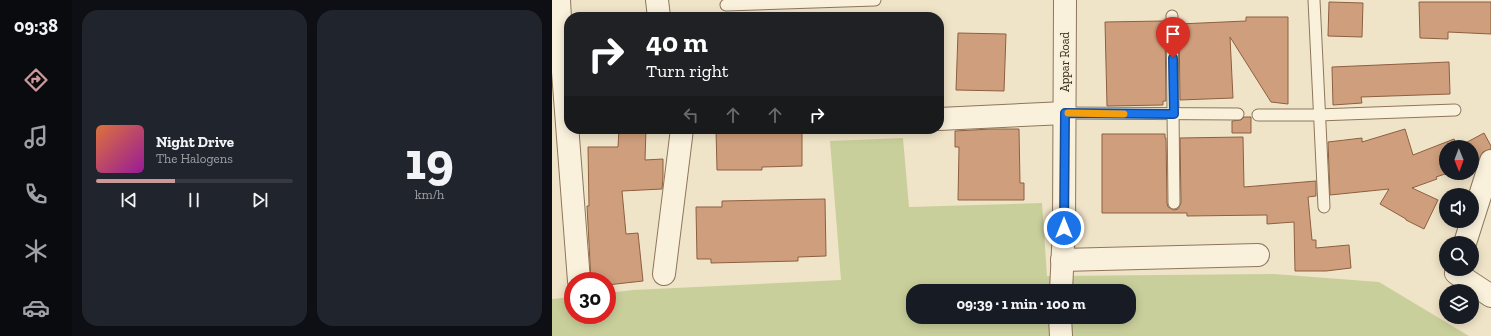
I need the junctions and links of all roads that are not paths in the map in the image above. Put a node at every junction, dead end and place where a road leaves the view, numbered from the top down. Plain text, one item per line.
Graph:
1 (560, 0) edge
2 (657, 0) edge
3 (875, 0) edge
4 (1065, 0) edge
5 (1314, 0) edge
6 (726, 5) dead end
7 (658, 12) edge
8 (1172, 16) dead end
9 (564, 80) edge
10 (1455, 110) dead end
11 (1065, 113) junction
12 (1174, 114) junction
13 (1238, 114) dead end
14 (1318, 114) junction
15 (1258, 115) dead end
16 (944, 119) edge
17 (568, 134) edge
18 (681, 134) edge
19 (1491, 161) edge
20 (1174, 203) dead end
21 (1324, 207) dead end
22 (1467, 236) edge
23 (1258, 255) dead end
24 (1062, 260) junction
25 (578, 272) edge
26 (664, 274) dead end
27 (1461, 276) edge
28 (1060, 284) edge
29 (1491, 296) edge
30 (1060, 324) edge
31 (1061, 336) edge

1 - 9 street
2 - 7 street
3 - 6 lane
4 - 11 street, Appar Road
5 - 14 lane
8 - 12 lane
10 - 14 lane
11 - 12 lane
11 - 16 street
11 - 24 street, Appar Road
12 - 13 lane
12 - 20 lane
14 - 15 lane
14 - 21 lane
17 - 25 street
18 - 26 street
19 - 22 street
23 - 24 street
24 - 28 street, Appar Road
27 - 29 street
30 - 31 street

